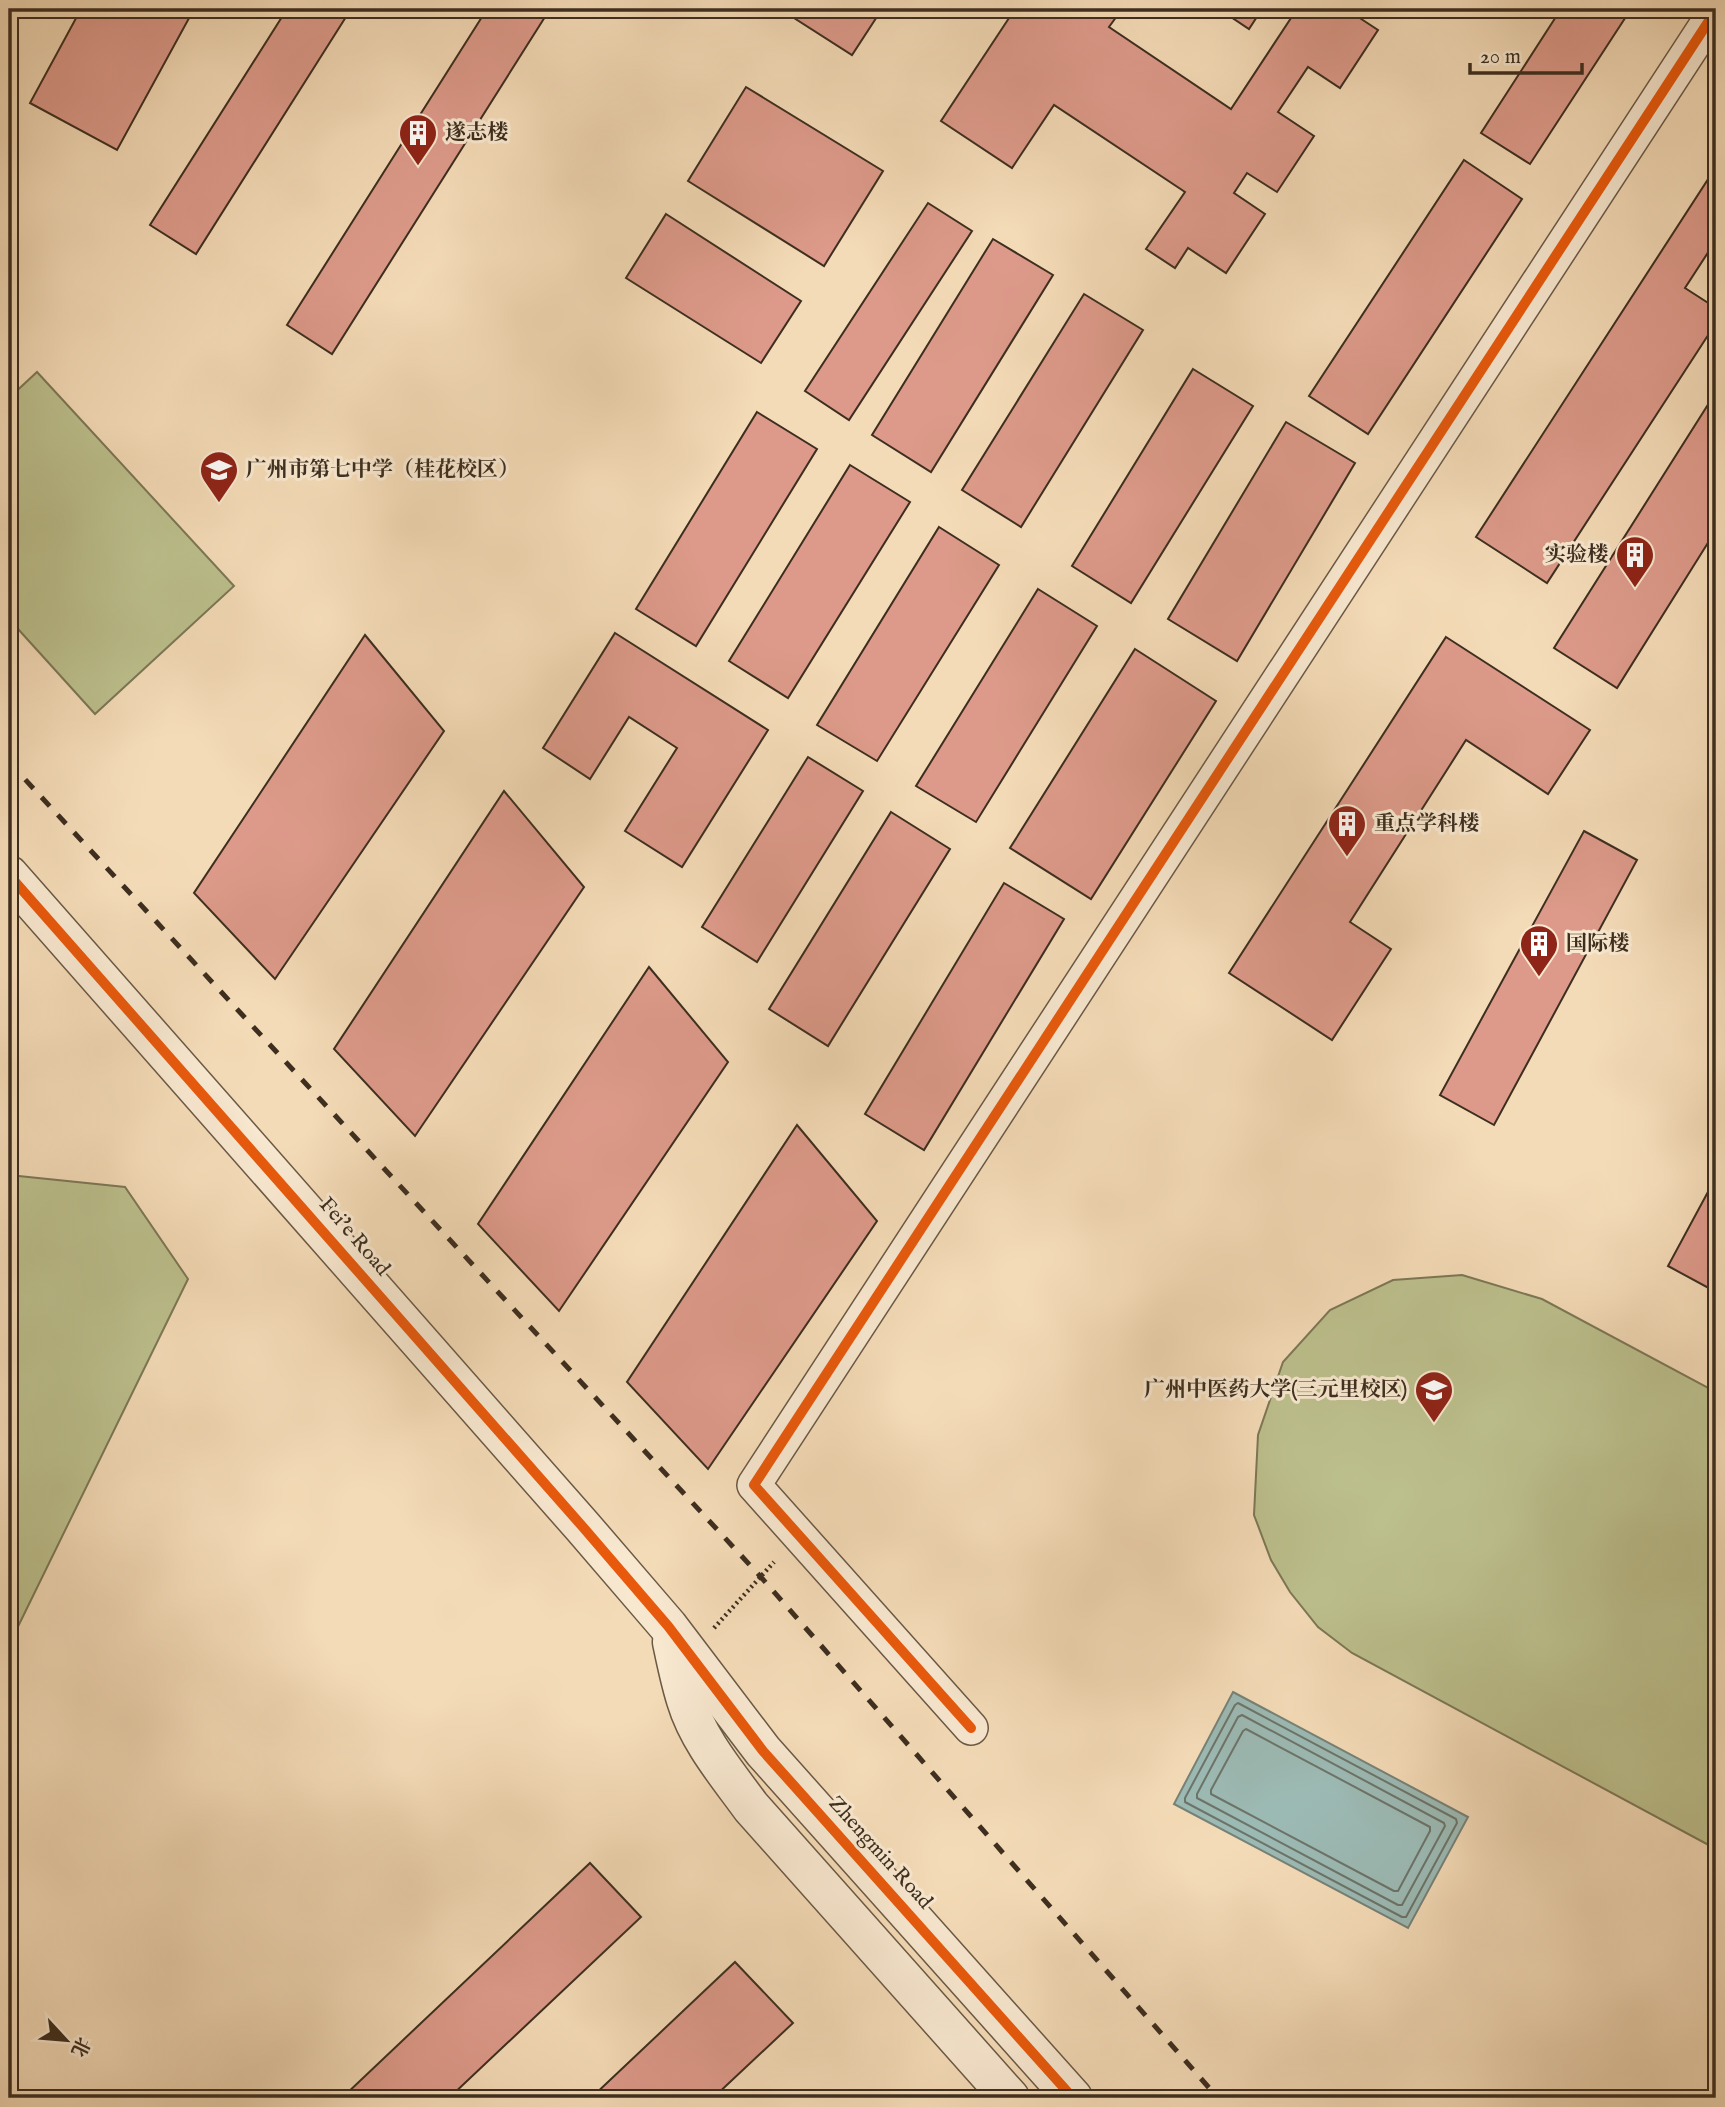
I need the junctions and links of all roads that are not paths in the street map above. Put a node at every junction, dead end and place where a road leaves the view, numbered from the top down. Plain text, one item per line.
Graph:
1 (1716, 10) edge
2 (9, 875) edge
3 (679, 1641) junction
4 (971, 1728) dead end
5 (1010, 2098) edge
6 (1073, 2098) edge

1 - 4 street
2 - 3 street, Fei'e Road
3 - 5 street
3 - 6 street, Zhengmin Road

